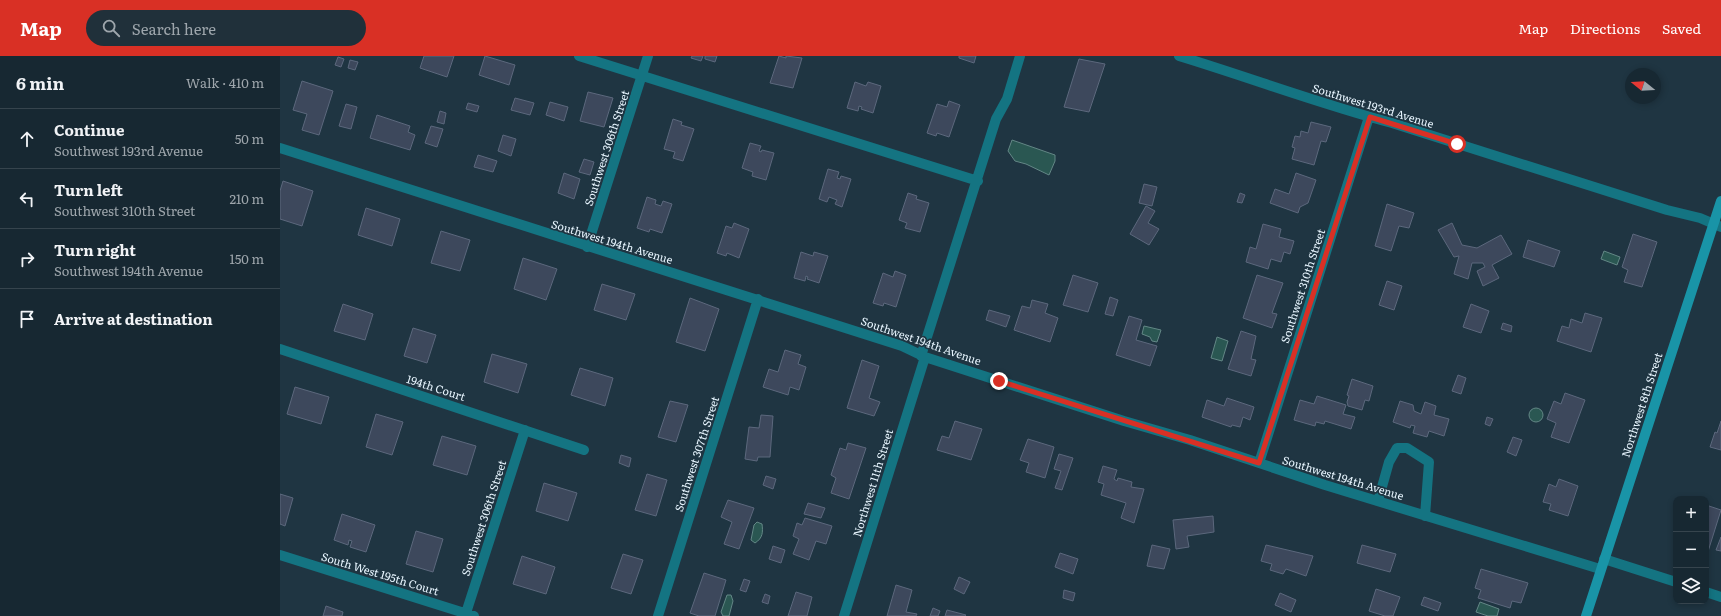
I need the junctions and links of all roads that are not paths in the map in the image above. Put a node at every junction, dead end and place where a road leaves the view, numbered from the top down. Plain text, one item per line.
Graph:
1 (579, 56) edge
2 (648, 56) edge
3 (1020, 56) edge
4 (1179, 56) edge
5 (642, 76) junction
6 (1370, 117) junction
7 (280, 148) edge
8 (978, 182) junction
9 (1721, 201) edge
10 (1717, 226) edge
11 (588, 247) junction
12 (758, 299) junction
13 (280, 349) edge
14 (923, 356) junction
15 (525, 430) junction
16 (584, 450) dead end
17 (1259, 463) junction
18 (1378, 502) junction
19 (1425, 516) junction
20 (280, 555) edge
21 (1604, 559) junction
22 (1600, 569) junction
23 (1673, 581) edge
24 (1709, 593) edge
25 (1721, 597) edge
26 (470, 615) edge
27 (658, 616) edge
28 (844, 616) edge
29 (1586, 616) edge

1 - 5 street
2 - 5 street, Southwest 306th Street
3 - 8 street, Northwest 11th Street
4 - 6 street, Southwest 193rd Avenue
5 - 8 street
5 - 11 street, Southwest 306th Street
6 - 10 street, Southwest 193rd Avenue
6 - 17 street, Southwest 310th Street
7 - 11 street, Southwest 194th Avenue
8 - 14 street, Northwest 11th Street
9 - 10 street, Northwest 8th Street
10 - 21 street, Northwest 8th Street
11 - 12 street, Southwest 194th Avenue
12 - 14 street, Southwest 194th Avenue
12 - 27 street, Southwest 307th Street
13 - 15 street, 194th Court
14 - 17 street, Southwest 194th Avenue
14 - 28 street, Northwest 11th Street
15 - 16 street, 194th Court
15 - 26 street, Southwest 306th Street
17 - 18 street, Southwest 194th Avenue
18 - 19 street, Southwest 194th Avenue
18 - 19 street
19 - 22 street, Southwest 194th Avenue
20 - 26 street, South West 195th Court
21 - 22 street, Northwest 8th Street
21 - 23 street
22 - 29 street, Northwest 8th Street
24 - 25 street

